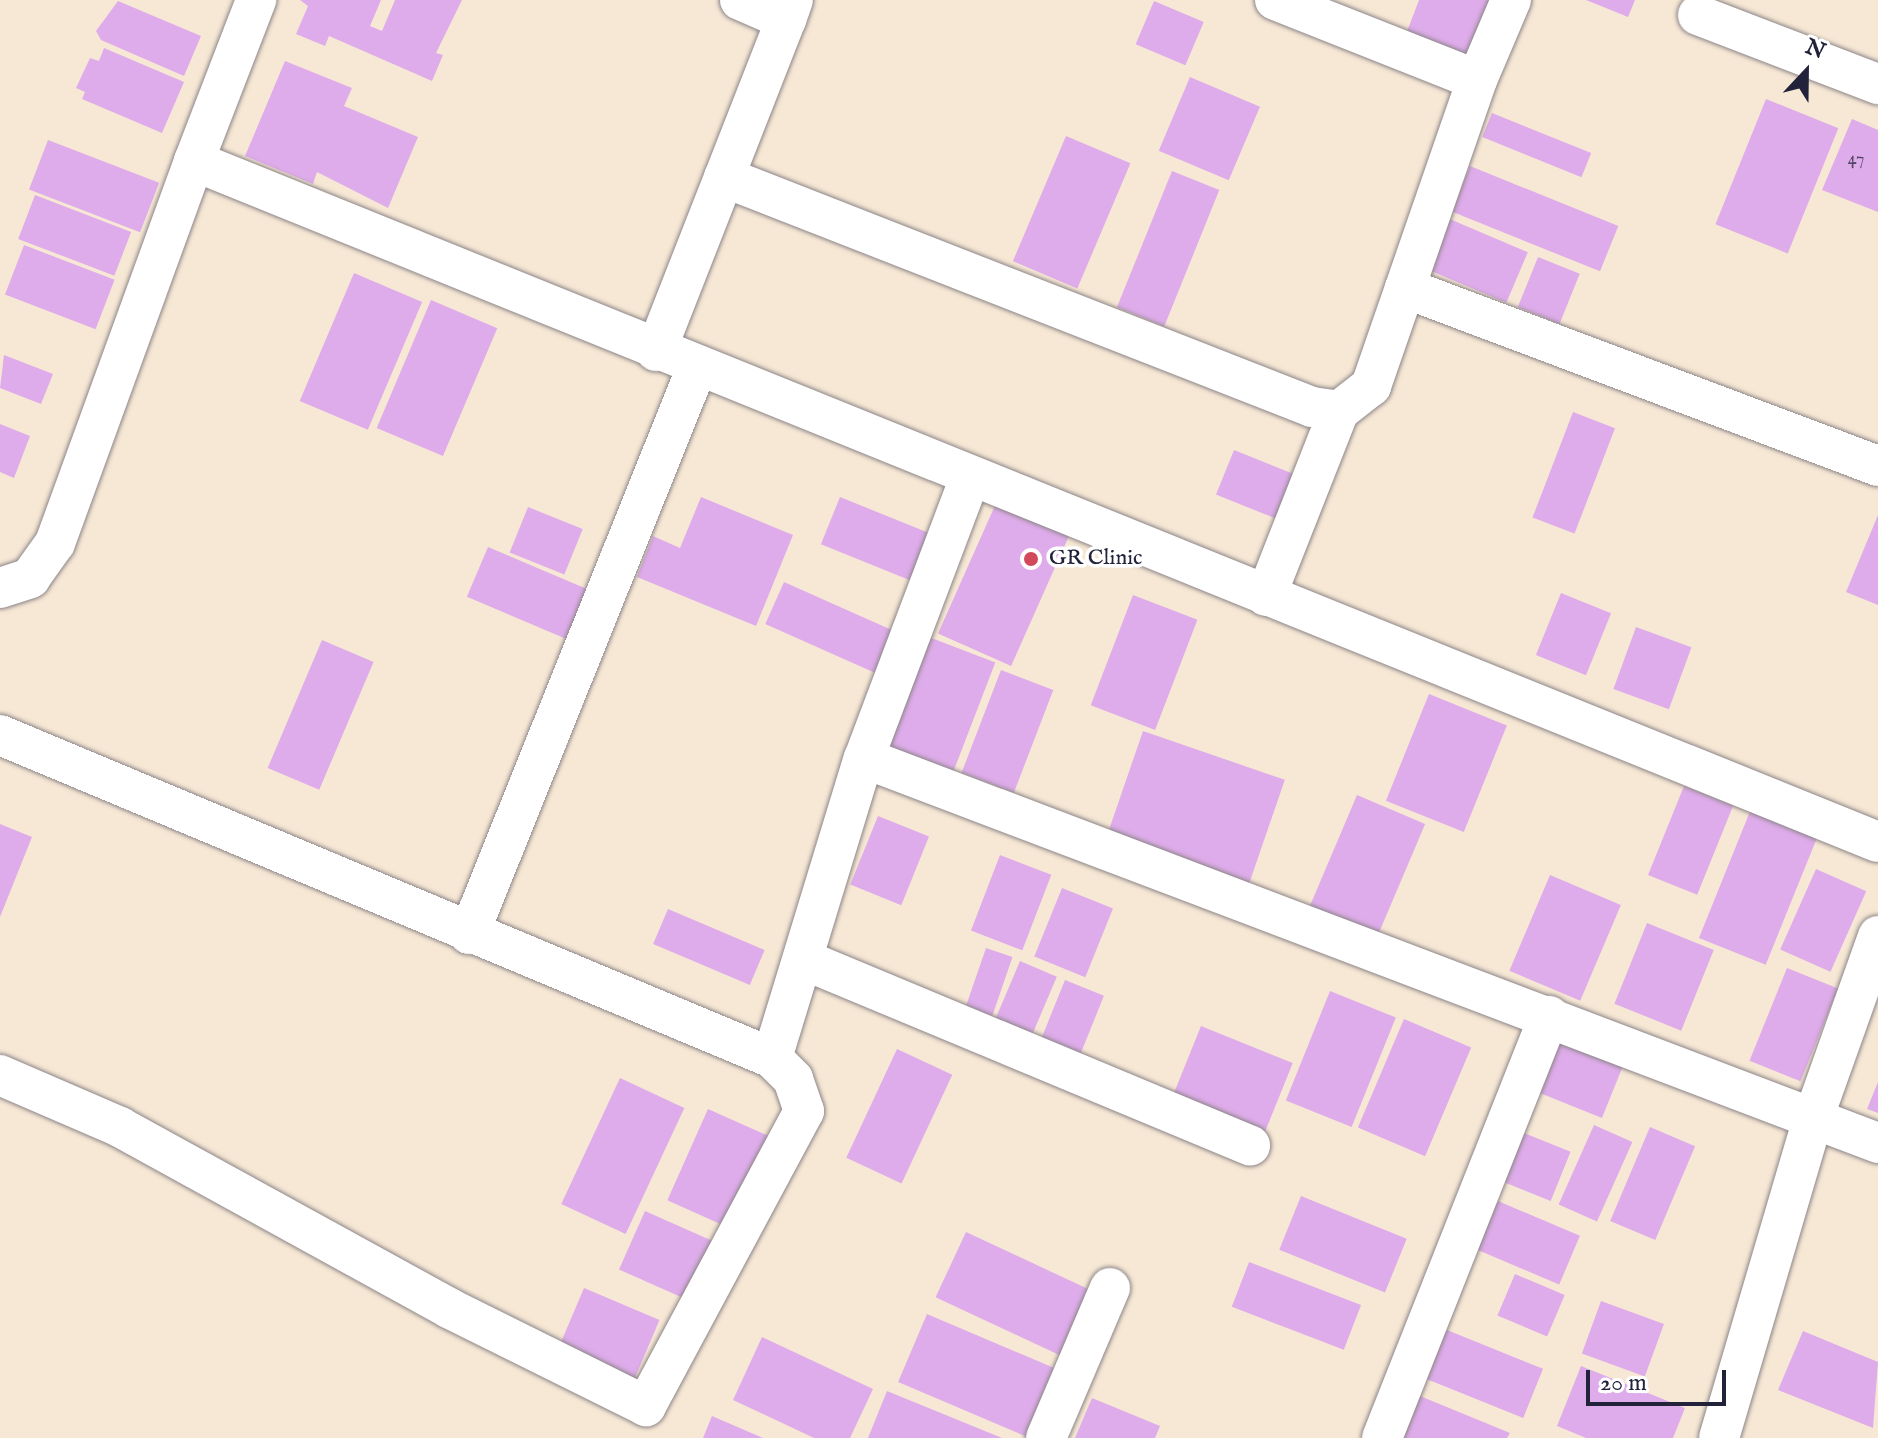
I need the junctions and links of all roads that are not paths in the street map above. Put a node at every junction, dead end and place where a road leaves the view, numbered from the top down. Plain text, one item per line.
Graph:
1 (256, 0) edge
2 (740, 0) edge
3 (1275, 0) edge
4 (1511, 0) edge
5 (790, 10) edge
6 (1698, 15) dead end
7 (1477, 80) junction
8 (1878, 84) edge
9 (194, 161) junction
10 (724, 177) junction
11 (1405, 288) junction
12 (656, 351) junction
13 (697, 367) junction
14 (1339, 411) junction
15 (1878, 466) edge
16 (970, 478) junction
17 (4, 592) edge
18 (1266, 596) junction
19 (0, 735) edge
20 (864, 758) junction
21 (1878, 842) edge
22 (469, 934) junction
23 (1878, 936) edge
24 (807, 961) junction
25 (1549, 1016) junction
26 (772, 1058) junction
27 (0, 1075) edge
28 (1814, 1116) junction
29 (1878, 1143) edge
30 (1250, 1145) dead end
31 (1110, 1288) dead end
32 (638, 1422) edge
33 (1046, 1438) edge
34 (1382, 1438) edge
35 (1719, 1438) edge

1 - 9 street
2 - 5 street
3 - 7 street
4 - 7 street
5 - 10 street
6 - 8 street
7 - 11 street
9 - 12 street
9 - 17 street
10 - 12 street
10 - 14 street
11 - 14 street
11 - 15 street
12 - 13 street
13 - 16 street
13 - 22 street
14 - 18 street
16 - 18 street
16 - 20 street
18 - 21 street
19 - 22 street
20 - 24 street
20 - 25 street
22 - 26 street
23 - 28 street
24 - 26 street
24 - 30 street
25 - 28 street
25 - 34 street
26 - 32 street
27 - 32 street
28 - 29 street
28 - 35 street
31 - 33 street

